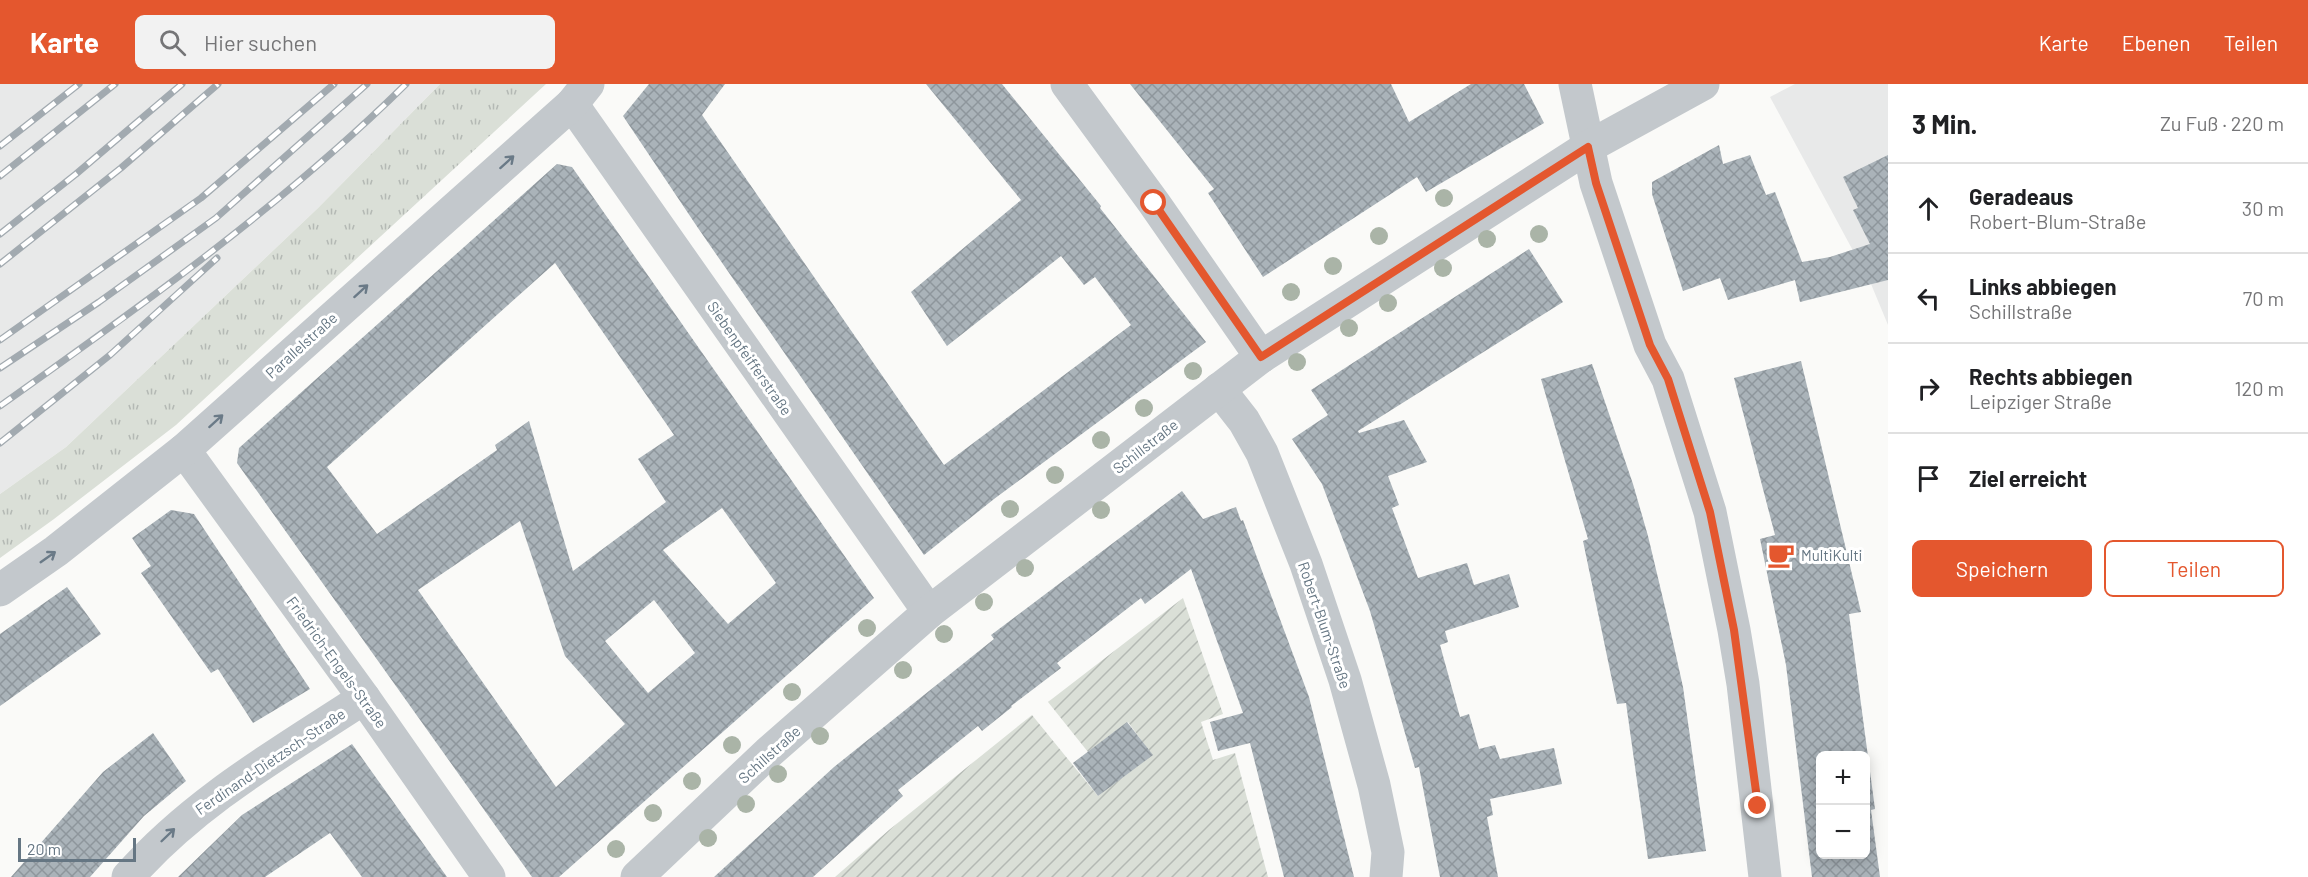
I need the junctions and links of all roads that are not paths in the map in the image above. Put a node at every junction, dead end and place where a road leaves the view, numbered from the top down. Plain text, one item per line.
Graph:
1 (1067, 84) edge
2 (1575, 84) edge
3 (1703, 84) edge
4 (580, 94) edge
5 (1588, 147) junction
6 (1261, 357) junction
7 (1218, 389) junction
8 (184, 450) junction
9 (0, 590) edge
10 (929, 612) junction
11 (364, 698) junction
12 (128, 877) edge
13 (489, 877) edge
14 (637, 877) edge
15 (1386, 877) edge
16 (1765, 877) edge

1 - 6 street
2 - 5 street
3 - 5 street, Schillstraße
8 -> 4 street, Parallelstraße
4 - 10 street, Siebenpfeifferstraße
5 - 6 street, Schillstraße
5 - 16 street
6 - 7 street, Schillstraße
7 - 10 street, Schillstraße
7 - 15 street, Robert-Blum-Straße
9 -> 8 street, Parallelstraße
8 - 11 street, Friedrich-Engels-Straße
10 - 14 street, Schillstraße
12 -> 11 street, Ferdinand-Dietzsch-Straße
11 - 13 street, Friedrich-Engels-Straße

